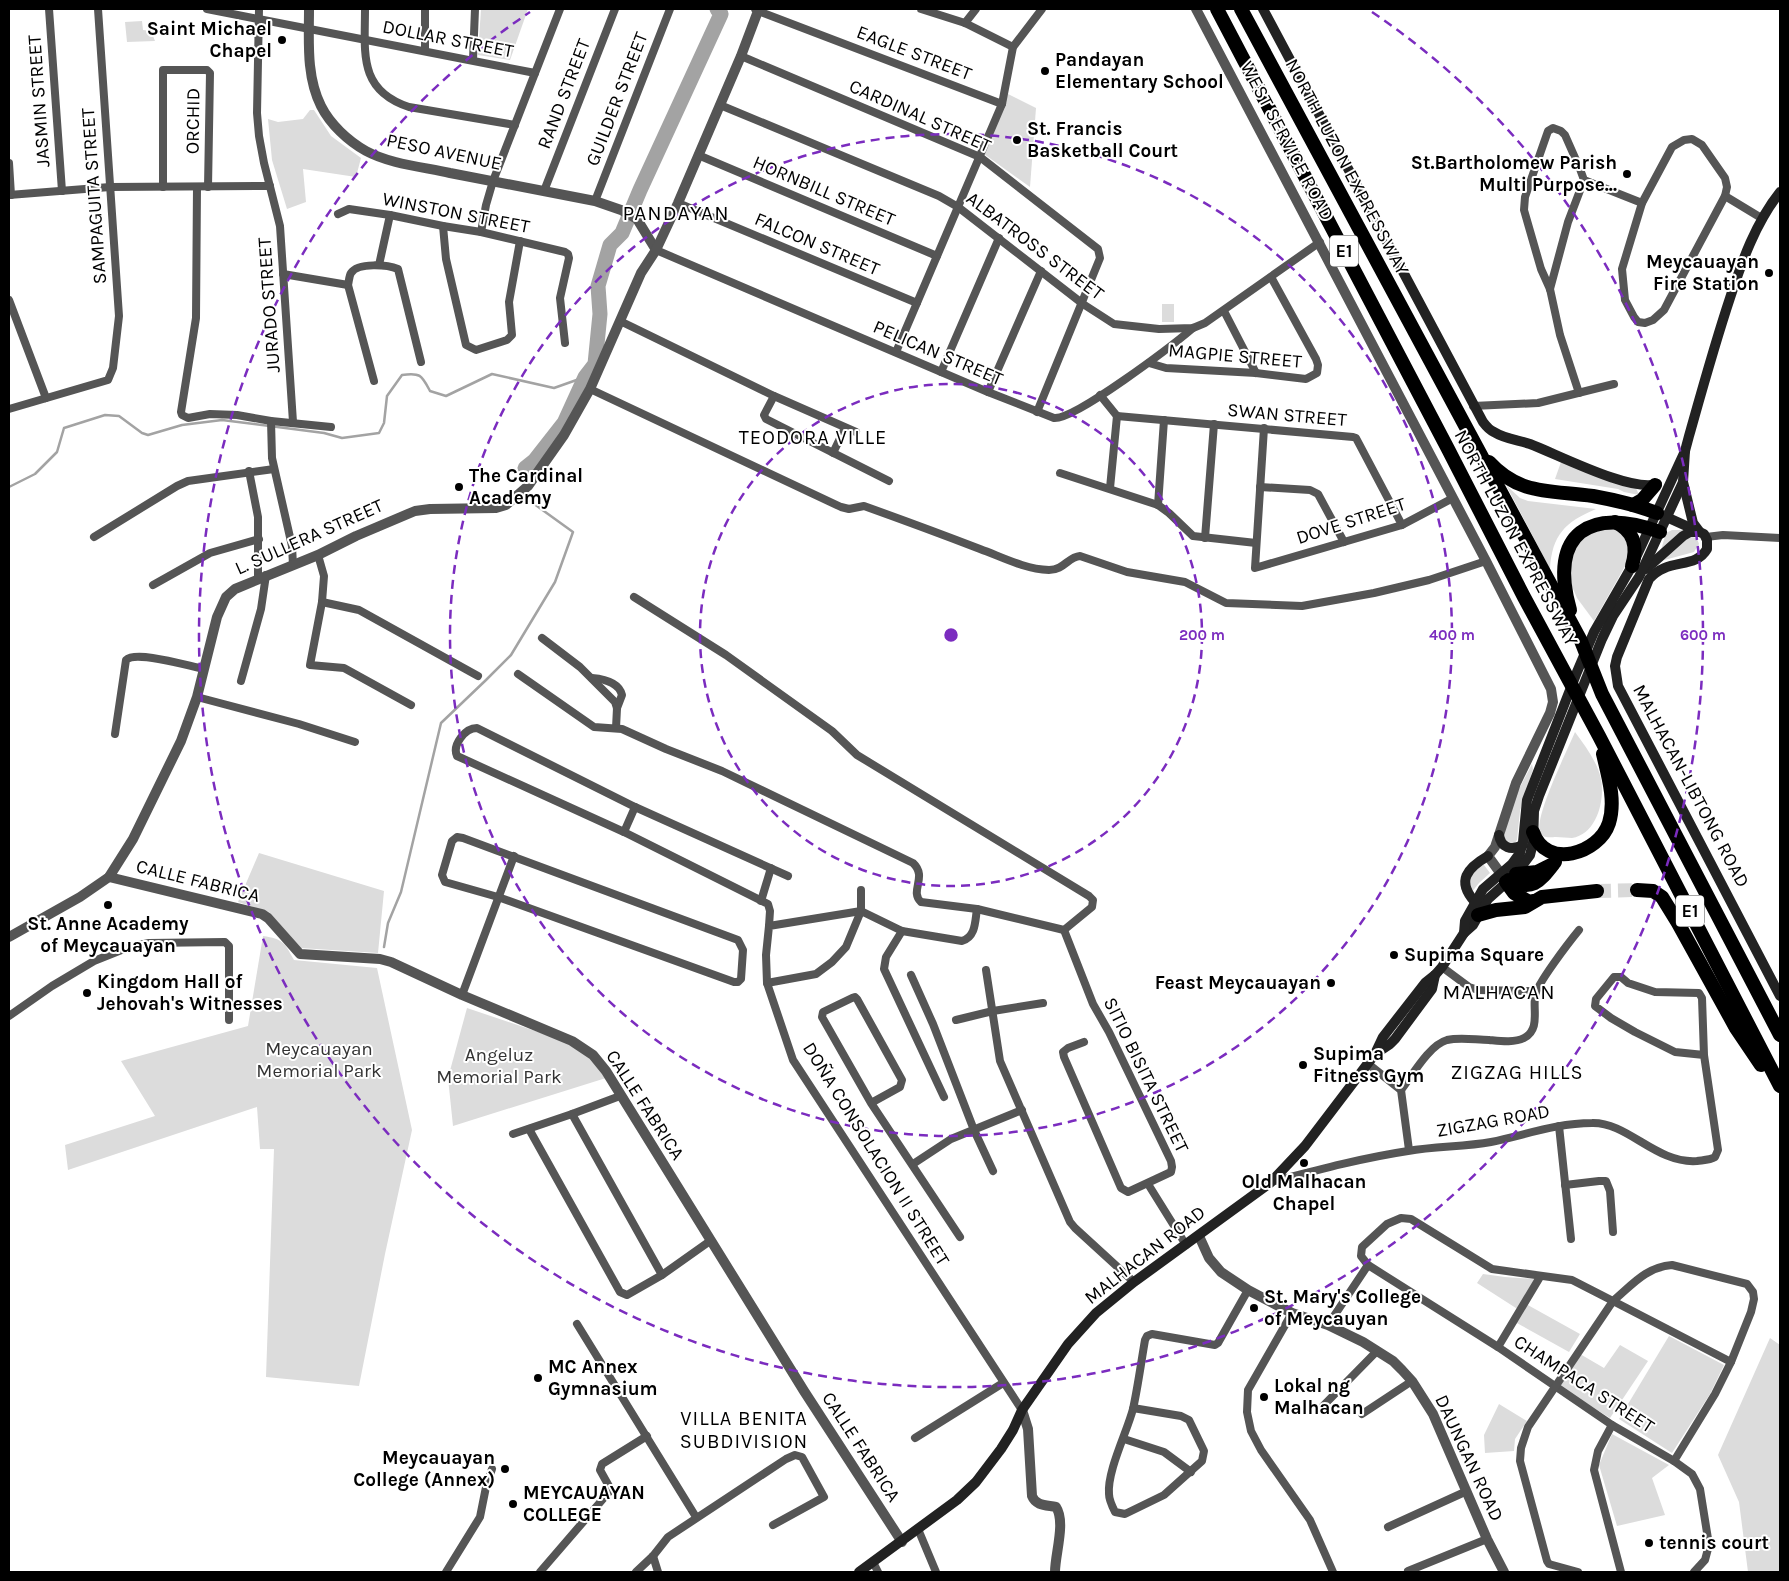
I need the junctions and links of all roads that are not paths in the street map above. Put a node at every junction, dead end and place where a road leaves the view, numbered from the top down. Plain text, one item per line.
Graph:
1 (49, 9) edge
2 (98, 9) edge
3 (208, 9) edge
4 (259, 9) edge
5 (309, 9) edge
6 (366, 9) edge
7 (425, 9) edge
8 (475, 9) edge
9 (560, 9) edge
10 (615, 9) edge
11 (670, 9) edge
12 (921, 9) edge
13 (976, 9) edge
14 (1042, 9) edge
15 (1196, 9) edge
16 (1217, 9) edge
17 (1241, 9) edge
18 (1263, 9) edge
19 (757, 10) edge
20 (258, 19) junction
21 (965, 23) junction
22 (309, 29) junction
23 (365, 40) junction
24 (1014, 47) junction
25 (425, 51) junction
26 (741, 56) junction
27 (473, 60) junction
28 (535, 73) junction
29 (1002, 104) junction
30 (720, 105) junction
31 (515, 126) junction
32 (698, 155) junction
33 (980, 157) junction
34 (9, 164) edge
35 (1584, 180) junction
36 (493, 181) junction
37 (270, 186) junction
38 (110, 187) junction
39 (163, 187) junction
40 (197, 187) junction
41 (208, 187) junction
42 (62, 190) junction
43 (544, 191) junction
44 (1780, 192) edge
45 (10, 195) edge
46 (1725, 196) junction
47 (596, 202) junction
48 (678, 203) junction
49 (1642, 203) junction
50 (958, 207) junction
51 (338, 214) dead end
52 (390, 215) junction
53 (1763, 219) junction
54 (443, 226) junction
55 (482, 232) junction
56 (999, 238) junction
57 (520, 241) junction
58 (1320, 242) junction
59 (656, 250) junction
60 (937, 256) junction
61 (379, 265) junction
62 (1041, 271) junction
63 (283, 274) junction
64 (1271, 277) junction
65 (348, 284) junction
66 (1550, 289) junction
67 (9, 300) edge
68 (916, 303) junction
69 (1083, 304) junction
70 (1224, 312) junction
71 (620, 321) junction
72 (1192, 328) junction
73 (565, 343) dead end
74 (896, 352) junction
75 (421, 362) dead end
76 (1150, 363) junction
77 (941, 372) junction
78 (1256, 373) junction
79 (374, 381) dead end
80 (1614, 384) dead end
81 (590, 389) junction
82 (988, 392) junction
83 (1579, 393) junction
84 (1100, 395) junction
85 (774, 396) junction
86 (46, 398) junction
87 (1473, 406) junction
88 (9, 409) edge
89 (1037, 412) junction
90 (1117, 416) junction
91 (1164, 420) junction
92 (293, 422) junction
93 (1214, 424) junction
94 (271, 425) junction
95 (331, 427) dead end
96 (845, 428) junction
97 (1264, 428) junction
98 (856, 432) dead end
99 (1478, 450) junction
100 (1685, 451) junction
101 (833, 453) junction
102 (274, 469) junction
103 (250, 472) junction
104 (1060, 473) dead end
105 (1672, 476) junction
106 (889, 481) dead end
107 (1683, 482) junction
108 (1260, 487) junction
109 (1110, 488) junction
110 (1651, 490) junction
111 (1453, 498) junction
112 (1158, 505) junction
113 (1633, 505) junction
114 (1662, 515) junction
115 (1614, 522) junction
116 (1402, 525) junction
117 (1655, 530) junction
118 (1703, 534) junction
119 (94, 537) dead end
120 (1205, 538) junction
121 (1780, 538) edge
122 (260, 539) junction
123 (1344, 542) junction
124 (1256, 543) junction
125 (318, 554) junction
126 (1486, 561) junction
127 (293, 565) junction
128 (1635, 571) junction
129 (262, 577) junction
130 (152, 585) dead end
131 (634, 597) dead end
132 (322, 602) junction
133 (542, 638) dead end
134 (1581, 641) junction
135 (204, 669) junction
136 (518, 674) dead end
137 (478, 676) dead end
138 (592, 678) junction
139 (242, 682) dead end
140 (197, 697) junction
141 (411, 705) dead end
142 (617, 708) junction
143 (616, 728) junction
144 (115, 734) dead end
145 (1558, 735) junction
146 (1599, 736) junction
147 (355, 742) dead end
148 (635, 807) junction
149 (624, 832) junction
150 (1534, 832) junction
151 (1499, 835) junction
152 (1522, 845) junction
153 (514, 856) junction
154 (1488, 856) junction
155 (1560, 858) junction
156 (771, 868) junction
157 (788, 876) dead end
158 (109, 877) junction
159 (1508, 877) junction
160 (861, 890) dead end
161 (1637, 890) tunnel mouth
162 (1597, 891) tunnel mouth
163 (498, 897) junction
164 (761, 901) junction
165 (1533, 901) junction
166 (1477, 909) junction
167 (977, 910) junction
168 (861, 911) junction
169 (769, 926) junction
170 (1064, 930) junction
171 (1579, 930) dead end
172 (902, 931) junction
173 (9, 937) edge
174 (986, 970) dead end
175 (1439, 971) junction
176 (911, 975) dead end
177 (767, 983) junction
178 (1534, 994) junction
179 (462, 995) junction
180 (1780, 996) edge
181 (1043, 1003) dead end
182 (993, 1011) junction
183 (9, 1016) edge
184 (229, 1020) dead end
185 (956, 1020) dead end
186 (1780, 1035) edge
187 (1084, 1042) dead end
188 (1704, 1055) junction
189 (1367, 1063) junction
190 (1780, 1086) edge
191 (1402, 1090) junction
192 (1780, 1093) edge
193 (620, 1096) junction
194 (944, 1097) dead end
195 (870, 1103) junction
196 (1022, 1110) junction
197 (572, 1114) junction
198 (1559, 1126) junction
199 (529, 1128) junction
200 (974, 1130) junction
201 (513, 1134) dead end
202 (1409, 1150) junction
203 (912, 1164) junction
204 (993, 1171) dead end
205 (1270, 1183) junction
206 (1148, 1184) junction
207 (1565, 1185) junction
208 (1613, 1232) dead end
209 (1199, 1236) junction
210 (960, 1237) dead end
211 (1571, 1238) dead end
212 (710, 1241) junction
213 (1186, 1245) junction
214 (1368, 1265) junction
215 (662, 1275) junction
216 (1540, 1276) junction
217 (1134, 1282) junction
218 (1248, 1290) junction
219 (1613, 1302) junction
220 (1292, 1313) junction
221 (577, 1324) dead end
222 (1328, 1325) junction
223 (1498, 1347) junction
224 (1377, 1351) junction
225 (1731, 1362) junction
226 (1412, 1381) junction
227 (1003, 1383) junction
228 (1555, 1386) junction
229 (1323, 1406) dead end
230 (1133, 1408) junction
231 (1022, 1410) junction
232 (1362, 1414) dead end
233 (1612, 1426) junction
234 (648, 1436) junction
235 (915, 1438) dead end
236 (1124, 1439) junction
237 (1674, 1461) junction
238 (492, 1469) dead end
239 (1191, 1472) junction
240 (1467, 1490) junction
241 (696, 1517) junction
242 (773, 1526) dead end
243 (1388, 1527) dead end
244 (918, 1529) junction
245 (1487, 1539) junction
246 (902, 1542) junction
247 (653, 1556) junction
248 (867, 1568) edge
249 (1408, 1571) edge
250 (446, 1572) edge
251 (540, 1572) edge
252 (636, 1572) edge
253 (658, 1572) edge
254 (878, 1572) edge
255 (936, 1572) edge
256 (1055, 1572) edge
257 (1333, 1572) edge
258 (1504, 1572) edge
259 (1578, 1572) edge
260 (1620, 1572) edge
261 (1694, 1572) edge

1 - 42 street, JASMIN STREET
2 - 38 street, SAMPAGUITA STREET
3 - 20 street, DOLLAR STREET
4 - 20 street, JURADO STREET
5 - 22 street, PESO AVENUE
6 - 23 street
7 - 25 street
8 - 27 street
9 - 28 street
10 - 43 street, RAND STREET
11 - 47 street, GUILDER STREET
12 - 21 street
13 - 21 street
14 - 24 street
15 - 58 street, WEST SERVICE ROAD
16 - 146 highway, NORTH LUZON EXPRESSWAY / E1
17 - 99 highway, NORTH LUZON EXPRESSWAY / E1
18 - 87 main road
19 - 26 street, L. SULLERA STREET
19 - 29 street, EAGLE STREET
20 - 22 street, DOLLAR STREET
20 - 37 street, JURADO STREET
21 - 24 street
22 - 23 street, DOLLAR STREET
22 - 36 street, PESO AVENUE
23 - 25 street, DOLLAR STREET
23 - 31 street
24 - 29 street
25 - 27 street, DOLLAR STREET
26 - 30 street, L. SULLERA STREET
26 - 33 street, CARDINAL STREET
27 - 28 street, DOLLAR STREET
28 - 31 street
29 - 33 street
30 - 32 street, L. SULLERA STREET
30 - 50 street, ALBATROSS STREET
31 - 36 street
32 - 48 street, L. SULLERA STREET
32 - 60 street, HORNBILL STREET
33 - 50 street
33 - 69 street, CARDINAL STREET
34 - 45 street
35 - 49 street
35 - 66 street
35 - 66 street
36 - 43 street, PESO AVENUE
36 - 55 street
37 - 41 street
37 - 63 street, JURADO STREET
38 - 39 street
38 - 42 street
38 - 86 street, SAMPAGUITA STREET
39 - 40 street
39 - 41 street, ORCHID
40 - 41 street
40 - 94 street
42 - 45 street
43 - 47 street, PESO AVENUE
44 - 53 main road
46 - 49 street
46 - 49 street
46 - 53 street
47 - 59 street, PESO AVENUE
48 - 59 street, L. SULLERA STREET
48 - 68 street, FALCON STREET
50 - 56 street, ALBATROSS STREET
50 - 60 street
51 - 52 street, WINSTON STREET
52 - 54 street, WINSTON STREET
52 - 61 street
53 - 100 main road
54 - 55 street, WINSTON STREET
54 - 57 street
55 - 57 street, WINSTON STREET
56 - 62 street, ALBATROSS STREET
56 - 77 street
57 - 73 street, WINSTON STREET
58 - 64 street, ALBATROSS STREET
58 - 111 street, WEST SERVICE ROAD
59 - 71 street, L. SULLERA STREET
59 - 74 street, PELICAN STREET
60 - 68 street
61 - 65 street
61 - 75 street
62 - 69 street, ALBATROSS STREET
62 - 82 street
63 - 65 street
63 - 92 street, JURADO STREET
64 - 70 street, ALBATROSS STREET
64 - 78 street, MAGPIE STREET
65 - 79 street
66 - 83 street
67 - 86 street
68 - 74 street
69 - 72 street, ALBATROSS STREET
69 - 89 street, CARDINAL STREET
70 - 72 street, ALBATROSS STREET
70 - 78 street
71 - 81 street, L. SULLERA STREET
71 - 85 street
72 - 76 street, PELICAN STREET
74 - 77 street, PELICAN STREET
76 - 78 street, MAGPIE STREET
76 - 84 street, PELICAN STREET
77 - 82 street, PELICAN STREET
80 - 83 street
81 - 125 street, L. SULLERA STREET
81 - 126 street
82 - 89 street, PELICAN STREET
83 - 87 street
84 - 89 street, PELICAN STREET
84 - 90 street
85 - 96 street
85 - 101 street
86 - 88 street
87 - 110 main road
90 - 91 street, SWAN STREET
90 - 109 street
91 - 93 street, SWAN STREET
91 - 112 street
92 - 94 street
92 - 95 street
93 - 97 street, SWAN STREET
93 - 120 street
94 - 102 street
96 - 98 street
96 - 101 street
97 - 108 street
97 - 116 street, SWAN STREET
99 - 113 highway
99 - 134 highway, NORTH LUZON EXPRESSWAY / E1
100 - 105 main road
100 - 107 main road
101 - 106 street
102 - 103 street
102 - 127 street
103 - 119 street
103 - 122 street
104 - 109 street
105 - 110 main road
105 - 114 main road
107 - 114 main road
107 - 118 main road
108 - 123 street
108 - 124 street
109 - 112 street
110 - 113 highway
110 - 114 main road
111 - 116 street, DOVE STREET
111 - 126 street, WEST SERVICE ROAD
112 - 120 street
113 - 114 highway
114 - 117 main road, MALHACAN ROAD
114 - 118 main road
115 - 117 highway
115 - 128 highway
115 - 134 highway
116 - 123 street, DOVE STREET
117 - 128 main road, MALHACAN ROAD
118 - 121 street
118 - 128 main road
118 - 180 main road, MALHACAN-LIBTONG ROAD
120 - 124 street
122 - 129 street
122 - 130 street
123 - 124 street, DOVE STREET
125 - 127 street, L. SULLERA STREET
125 - 132 street
126 - 151 street, WEST SERVICE ROAD
127 - 129 street, L. SULLERA STREET
128 - 145 main road, MALHACAN ROAD
129 - 135 street, L. SULLERA STREET
129 - 139 street
131 - 170 street
132 - 137 street
132 - 141 street
133 - 138 street
134 - 186 highway, NORTH LUZON EXPRESSWAY / E1
135 - 140 street, L. SULLERA STREET
135 - 144 street
136 - 143 street
138 - 142 street
138 - 142 street
140 - 147 street
140 - 158 street, L. SULLERA STREET
142 - 143 street
143 - 167 street
145 - 150 main road, MALHACAN ROAD
145 - 152 main road, MALHACAN ROAD
146 - 155 highway
146 - 190 highway, NORTH LUZON EXPRESSWAY / E1
148 - 149 street
148 - 149 street
148 - 156 street
149 - 164 street
150 - 155 highway
150 - 159 main road, MALHACAN ROAD
151 - 152 main road
151 - 154 street, WEST SERVICE ROAD
152 - 159 main road, MALHACAN ROAD
153 - 163 street
153 - 163 street
153 - 163 street
154 - 159 street
154 - 166 main road
155 - 159 highway
156 - 157 street
156 - 164 street
158 - 173 street, L. SULLERA STREET
158 - 179 street, CALLE FABRICA
159 - 165 highway
159 - 166 main road, MALHACAN ROAD
160 - 168 street
161 - 192 highway
162 - 165 highway
163 - 179 street
164 - 169 street, DOÑA CONSOLACION II STREET
165 - 166 highway
166 - 175 main road, MALHACAN ROAD
167 - 170 street
167 - 172 street
168 - 169 street
168 - 172 street
168 - 177 street
169 - 177 street, DOÑA CONSOLACION II STREET
170 - 206 street, SITIO BISITA STREET
171 - 178 street
172 - 194 street
174 - 182 street
175 - 178 street
175 - 189 main road, MALHACAN ROAD
176 - 200 street
177 - 227 street, DOÑA CONSOLACION II STREET
178 - 191 street
179 - 193 street, CALLE FABRICA
181 - 182 street
182 - 185 street
182 - 196 street
183 - 184 street
187 - 206 street
188 - 188 street
188 - 198 street, ZIGZAG ROAD
189 - 191 street
189 - 205 main road, MALHACAN ROAD
191 - 202 street
193 - 197 street
193 - 212 street, CALLE FABRICA
195 - 195 street
195 - 203 street
196 - 200 street
196 - 217 street
197 - 199 street
197 - 215 street
198 - 202 street, ZIGZAG ROAD
198 - 207 street
199 - 201 street
199 - 215 street
200 - 203 street
200 - 204 street
202 - 205 street, ZIGZAG ROAD
203 - 210 street
205 - 209 main road, MALHACAN ROAD
206 - 213 street
207 - 208 street
207 - 211 street
209 - 213 main road, MALHACAN ROAD
209 - 218 street, DAUNGAN ROAD
212 - 215 street
212 - 246 street, CALLE FABRICA
213 - 217 main road, MALHACAN ROAD
214 - 216 street
214 - 222 street
214 - 223 street, CHAMPACA STREET
216 - 219 street
216 - 223 street
217 - 231 main road, MALHACAN ROAD
218 - 220 street, DAUNGAN ROAD
218 - 230 street
219 - 225 street
219 - 225 street
219 - 228 street
220 - 222 street, DAUNGAN ROAD
220 - 257 street
221 - 234 street
222 - 224 street, DAUNGAN ROAD
223 - 228 street, CHAMPACA STREET
224 - 226 street, DAUNGAN ROAD
224 - 229 street
225 - 237 street
226 - 232 street
226 - 240 street, DAUNGAN ROAD
227 - 231 street, DOÑA CONSOLACION II STREET
227 - 235 street
228 - 233 street, CHAMPACA STREET
228 - 259 street
230 - 236 street
230 - 239 street
231 - 244 main road, MALHACAN ROAD
231 - 256 street
233 - 237 street, CHAMPACA STREET
233 - 260 street
234 - 241 street
234 - 251 street
236 - 239 street
236 - 239 street
237 - 261 street, CHAMPACA STREET
238 - 250 street
240 - 243 street
240 - 245 street, DAUNGAN ROAD
241 - 242 street
241 - 247 street
244 - 246 main road, MALHACAN ROAD
244 - 255 street
245 - 249 street
245 - 258 street, DAUNGAN ROAD
246 - 248 main road, MALHACAN ROAD
247 - 252 street
247 - 253 street
248 - 254 street

